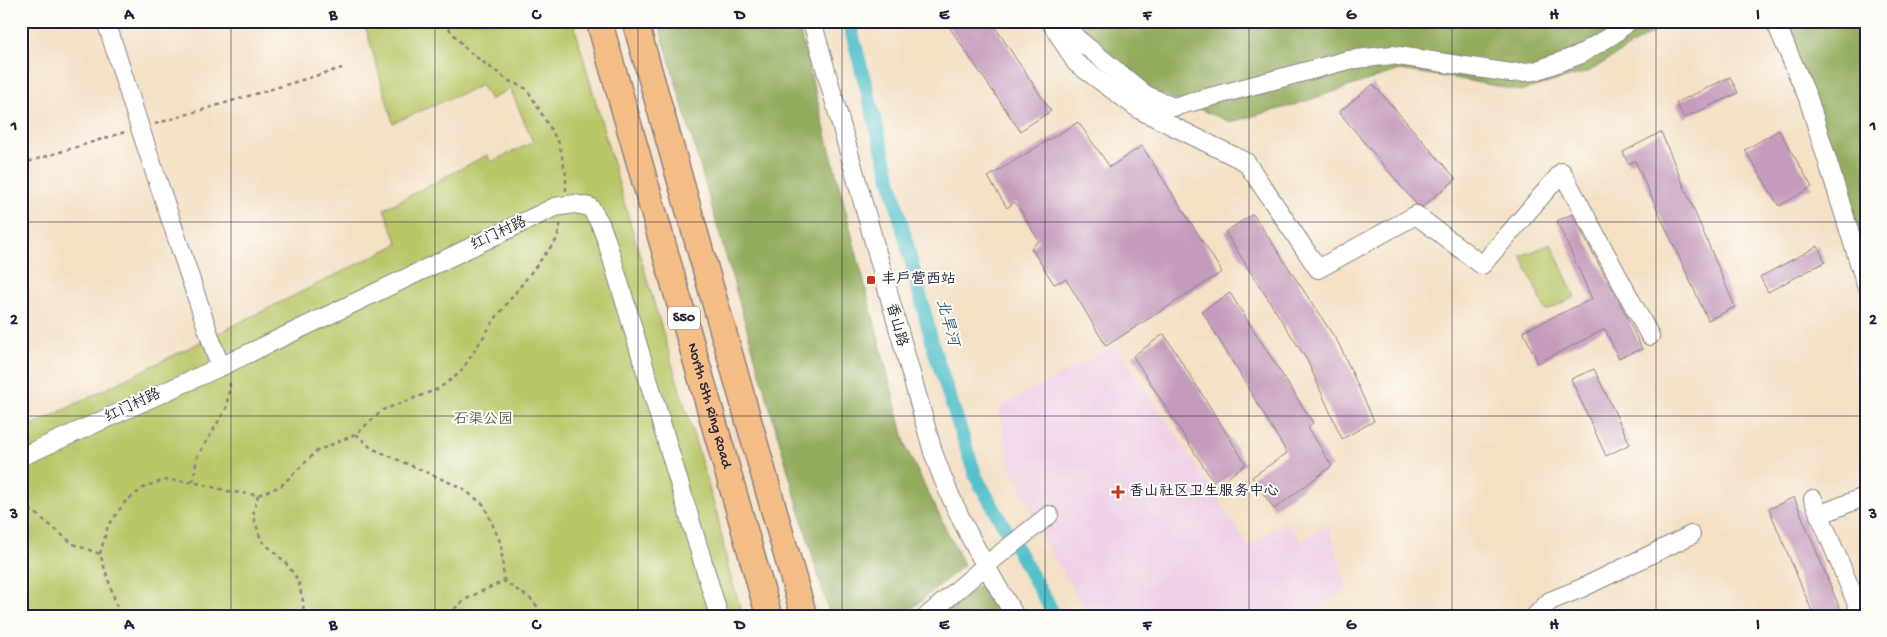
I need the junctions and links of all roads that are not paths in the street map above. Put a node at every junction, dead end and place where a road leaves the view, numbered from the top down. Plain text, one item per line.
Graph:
1 (106, 21) edge
2 (599, 21) edge
3 (635, 21) edge
4 (812, 21) edge
5 (1050, 21) edge
6 (1066, 21) edge
7 (1629, 21) edge
8 (1775, 21) edge
9 (1866, 285) edge
10 (1650, 336) dead end
11 (220, 367) junction
12 (21, 457) edge
13 (1866, 496) edge
14 (1049, 516) dead end
15 (1691, 535) dead end
16 (985, 566) junction
17 (718, 616) edge
18 (770, 616) edge
19 (804, 616) edge
20 (927, 616) edge
21 (1015, 616) edge
22 (1536, 616) edge
23 (1862, 616) edge

1 - 11 street
2 - 18 highway, North 5th Ring Road / S50
3 - 19 highway, S50
4 - 16 street, 香山路
5 - 10 street
6 - 7 street
8 - 9 street
11 - 12 street, 红门村路
11 - 17 street, 红门村路
13 - 23 street
14 - 16 street
15 - 22 street
16 - 20 street
16 - 21 street, 香山路

